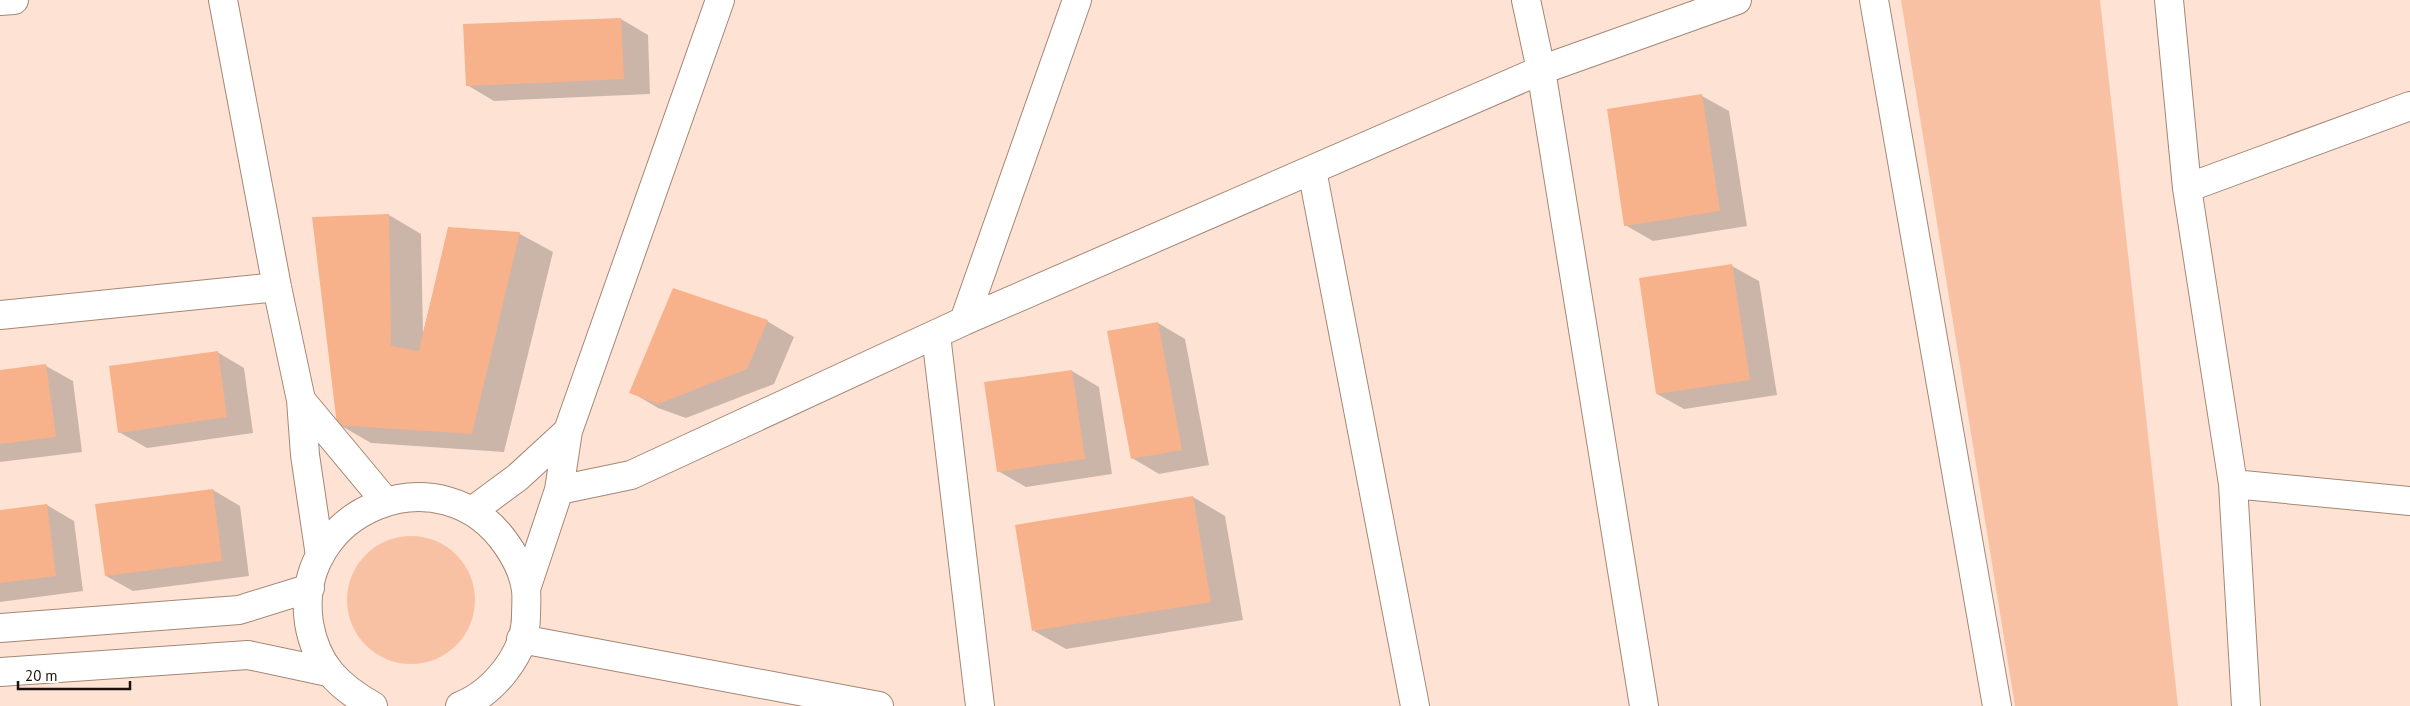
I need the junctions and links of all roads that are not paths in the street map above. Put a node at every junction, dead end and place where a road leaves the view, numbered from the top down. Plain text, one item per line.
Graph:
1 (14, 0) edge
2 (224, 0) edge
3 (720, 0) edge
4 (1077, 0) edge
5 (1526, 0) edge
6 (1737, 0) edge
7 (1874, 0) edge
8 (2168, 0) edge
9 (0, 1) edge
10 (1541, 70) junction
11 (2410, 106) edge
12 (1312, 170) junction
13 (2186, 188) junction
14 (277, 287) junction
15 (0, 315) edge
16 (964, 321) junction
17 (936, 335) junction
18 (301, 400) junction
19 (568, 431) junction
20 (2233, 484) junction
21 (559, 490) junction
22 (2410, 500) edge
23 (386, 502) junction
24 (472, 511) junction
25 (320, 556) junction
26 (310, 588) junction
27 (526, 589) junction
28 (0, 628) edge
29 (521, 639) junction
30 (0, 672) edge
31 (328, 672) junction
32 (468, 704) edge
33 (373, 706) edge
34 (879, 706) edge
35 (980, 706) edge
36 (1415, 706) edge
37 (1644, 706) edge
38 (1997, 706) edge
39 (2246, 706) edge

1 - 9 street
2 - 14 street
3 - 19 street
4 - 16 street
5 - 10 street
6 - 10 street
7 - 38 street
8 - 13 street
10 - 12 street
10 - 37 street
11 - 13 street
12 - 16 street
12 - 36 street
13 - 20 street
14 - 15 street
14 - 18 street
16 - 17 street
17 - 21 street
17 - 35 street
18 - 23 street
18 - 25 street
19 - 21 street
19 - 24 street
20 - 22 street
20 - 39 street
21 - 27 street
23 - 24 street
23 - 25 street
24 - 27 street
25 - 26 street
26 - 28 street
26 - 31 street
27 - 29 street
29 - 32 street
29 - 34 street
30 - 31 street
31 - 33 street

